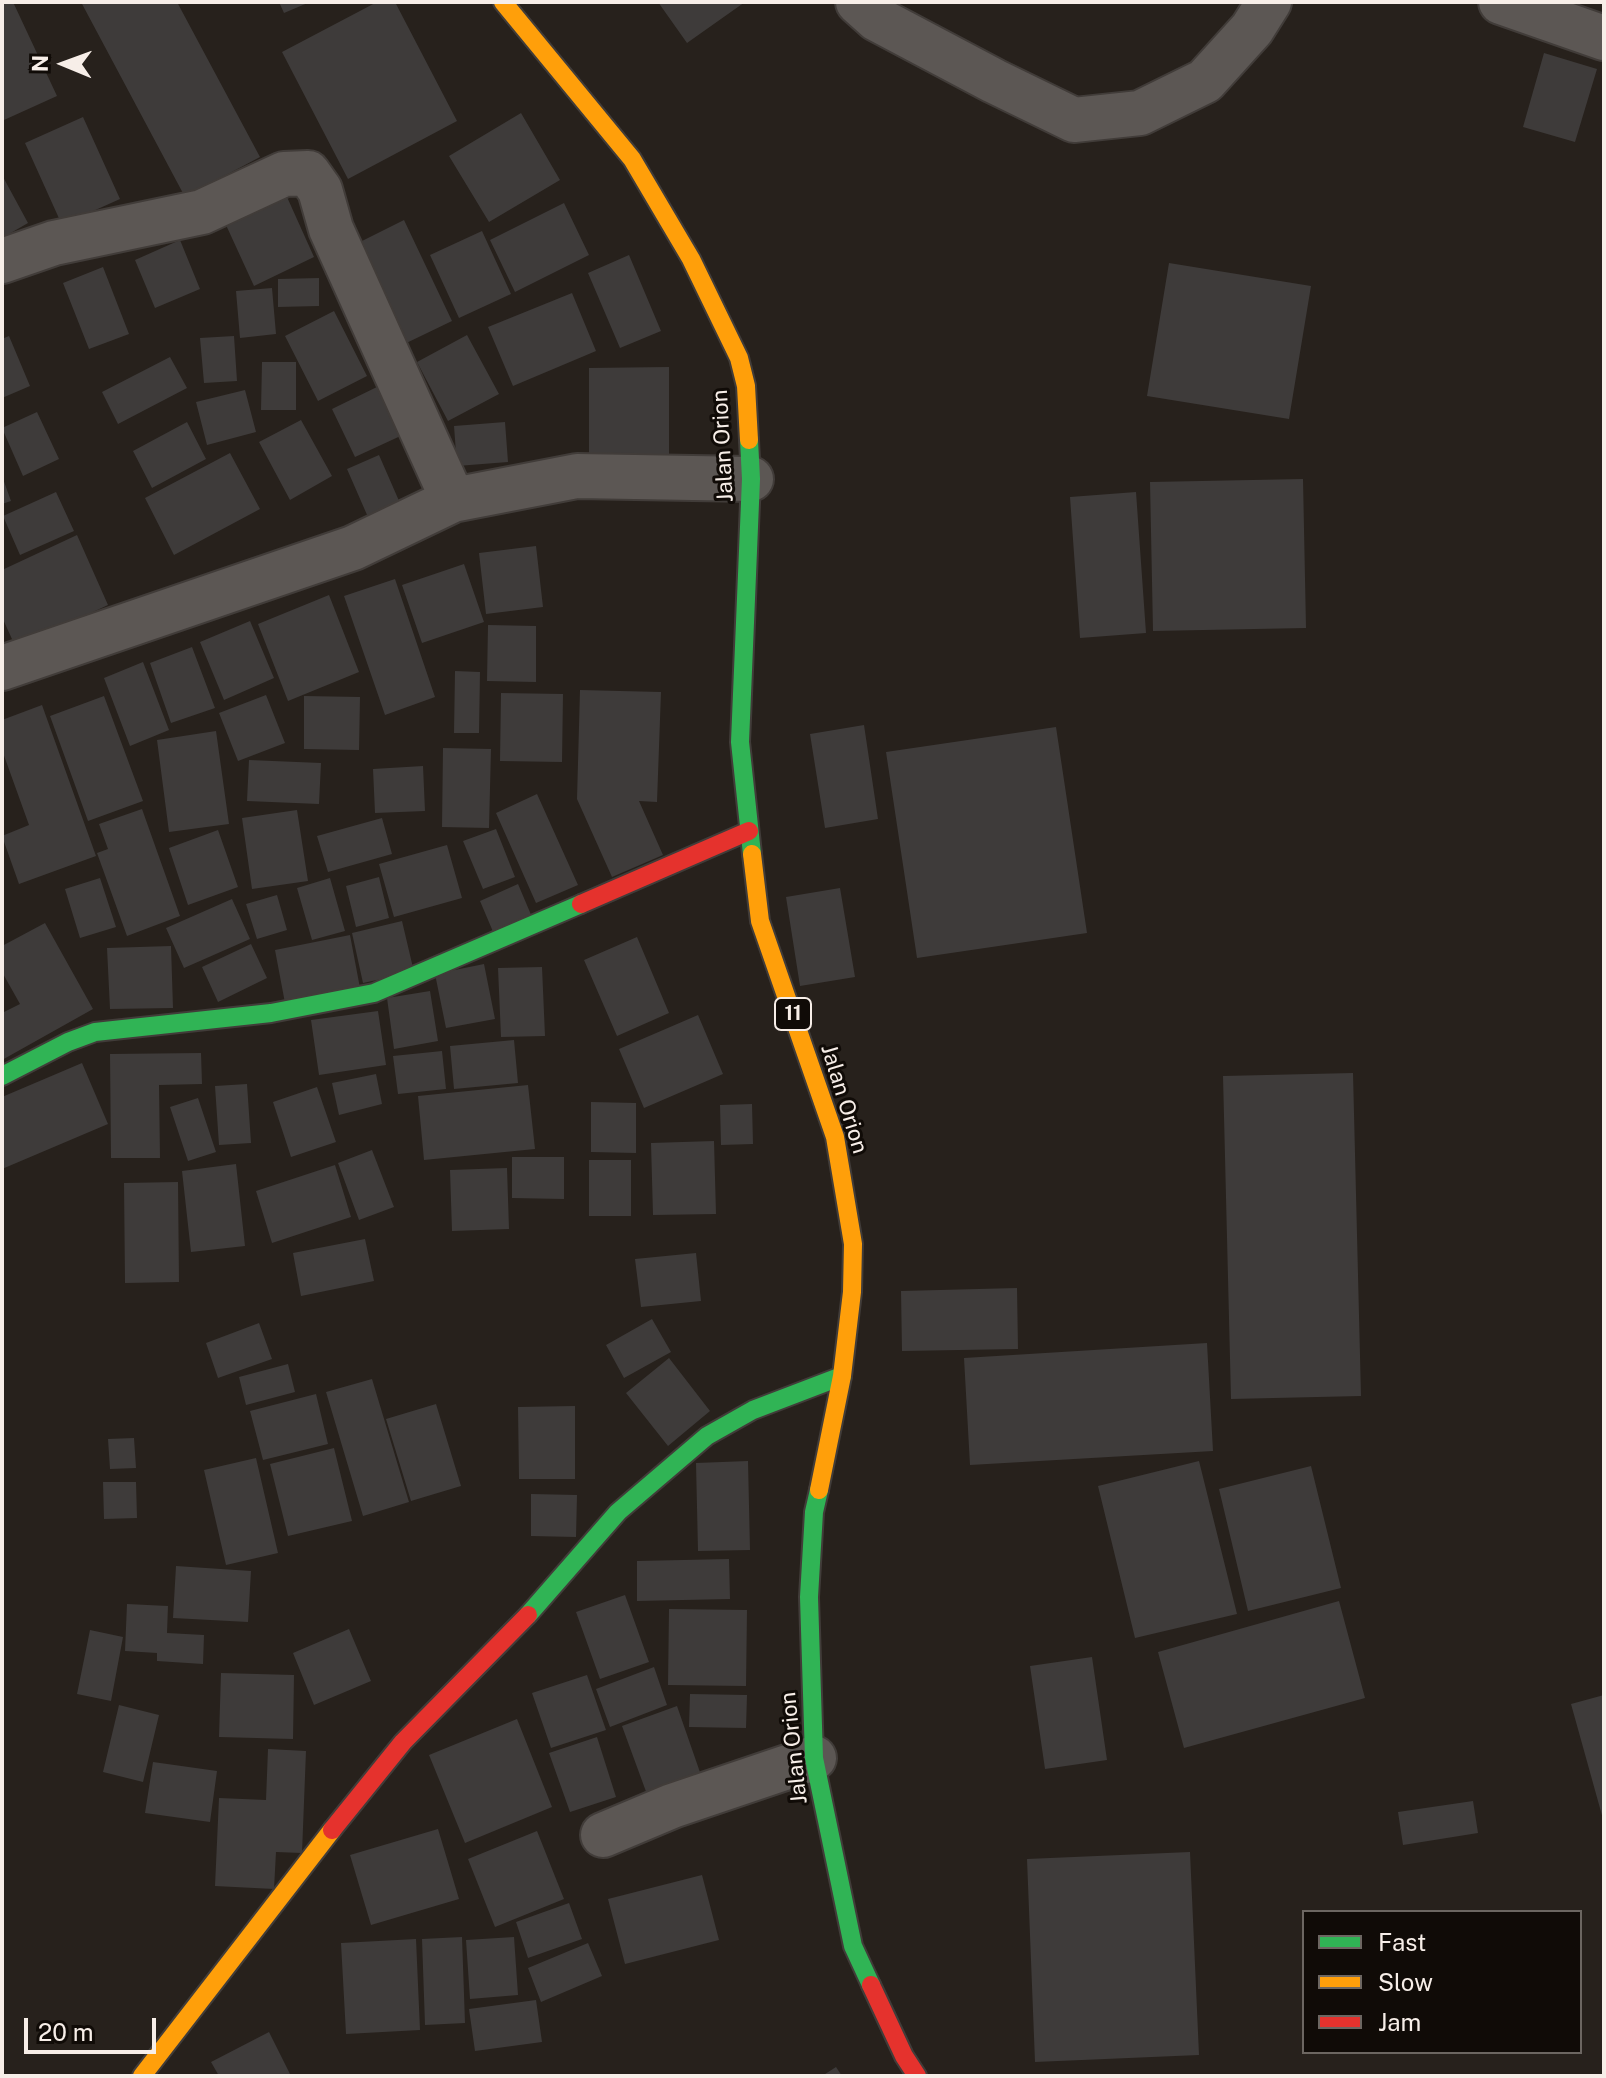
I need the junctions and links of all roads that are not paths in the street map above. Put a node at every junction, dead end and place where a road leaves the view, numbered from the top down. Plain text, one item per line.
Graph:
1 (503, 2) edge
2 (858, 2) edge
3 (1269, 2) edge
4 (1501, 2) edge
5 (1604, 38) edge
6 (2, 261) edge
7 (751, 479) junction
8 (453, 500) junction
9 (2, 668) edge
10 (749, 831) junction
11 (2, 1076) edge
12 (842, 1376) junction
13 (814, 1758) junction
14 (603, 1835) dead end
15 (142, 2076) edge
16 (917, 2076) edge

1 - 7 main road, Jalan Orion / 11
2 - 3 street
4 - 5 street
6 - 8 street
7 - 8 street
7 - 10 main road, Jalan Orion / 11
8 - 9 street
10 - 11 main road
10 - 12 main road, Jalan Orion / 11
12 - 13 main road, Jalan Orion / 11
12 - 15 main road
13 - 14 street
13 - 16 main road, Jalan Orion / 11

